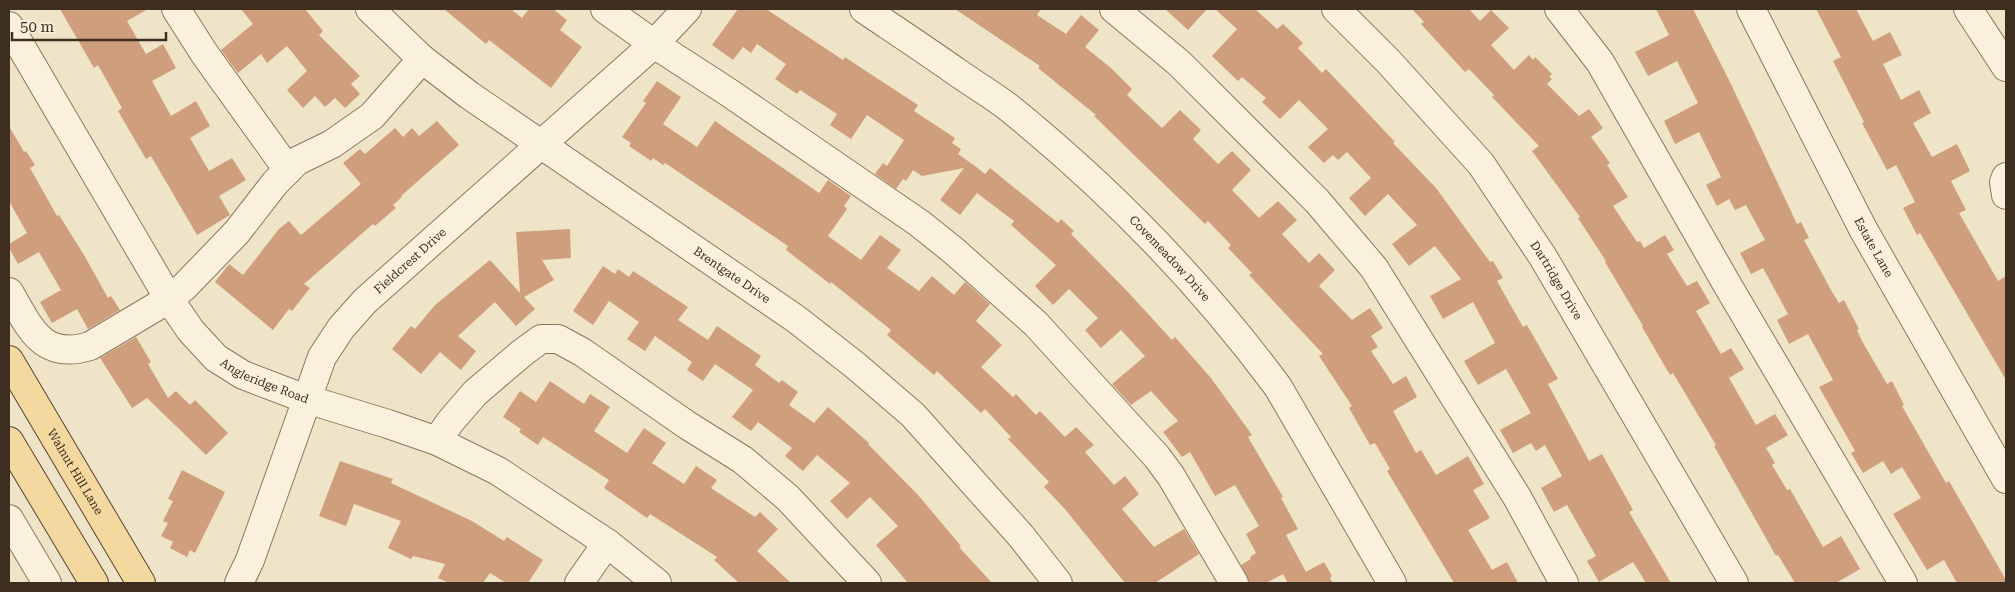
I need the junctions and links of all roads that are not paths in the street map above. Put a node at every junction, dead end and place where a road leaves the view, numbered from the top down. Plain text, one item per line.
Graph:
1 (176, 9) edge
2 (370, 9) edge
3 (606, 9) edge
4 (687, 9) edge
5 (864, 9) edge
6 (1114, 9) edge
7 (1336, 9) edge
8 (1558, 9) edge
9 (1752, 9) edge
10 (1968, 9) edge
11 (9, 26) edge
12 (654, 44) junction
13 (422, 59) junction
14 (2006, 66) edge
15 (542, 144) junction
16 (288, 170) junction
17 (2006, 177) edge
18 (2006, 195) edge
19 (9, 292) edge
20 (169, 299) junction
21 (9, 360) edge
22 (306, 399) junction
23 (9, 440) edge
24 (437, 441) junction
25 (2006, 479) edge
26 (9, 519) edge
27 (607, 543) junction
28 (47, 583) edge
29 (94, 583) edge
30 (141, 583) edge
31 (238, 583) edge
32 (579, 583) edge
33 (657, 583) edge
34 (867, 583) edge
35 (1058, 583) edge
36 (1234, 583) edge
37 (1392, 583) edge
38 (1564, 583) edge
39 (1734, 583) edge
40 (1903, 583) edge

1 - 16 street
2 - 13 street, Brentgate Drive
3 - 12 street
4 - 12 street, Fieldcrest Drive
5 - 37 street, Covemeadow Drive
6 - 38 street
7 - 39 street, Dartridge Drive
8 - 40 street
9 - 25 street, Estate Lane
10 - 14 street
11 - 20 street, Angleridge Road
12 - 15 street, Fieldcrest Drive
12 - 36 street
13 - 15 street, Brentgate Drive
13 - 16 street
15 - 22 street, Fieldcrest Drive
15 - 35 street, Brentgate Drive
16 - 20 street
17 - 18 street
19 - 20 street
20 - 22 street, Angleridge Road
21 - 30 main road, Walnut Hill Lane
22 - 24 street, Angleridge Road
22 - 31 street, Fieldcrest Drive
23 - 29 main road
24 - 27 street, Angleridge Road
24 - 34 street
26 - 28 street
27 - 32 street
27 - 33 street, Angleridge Road

